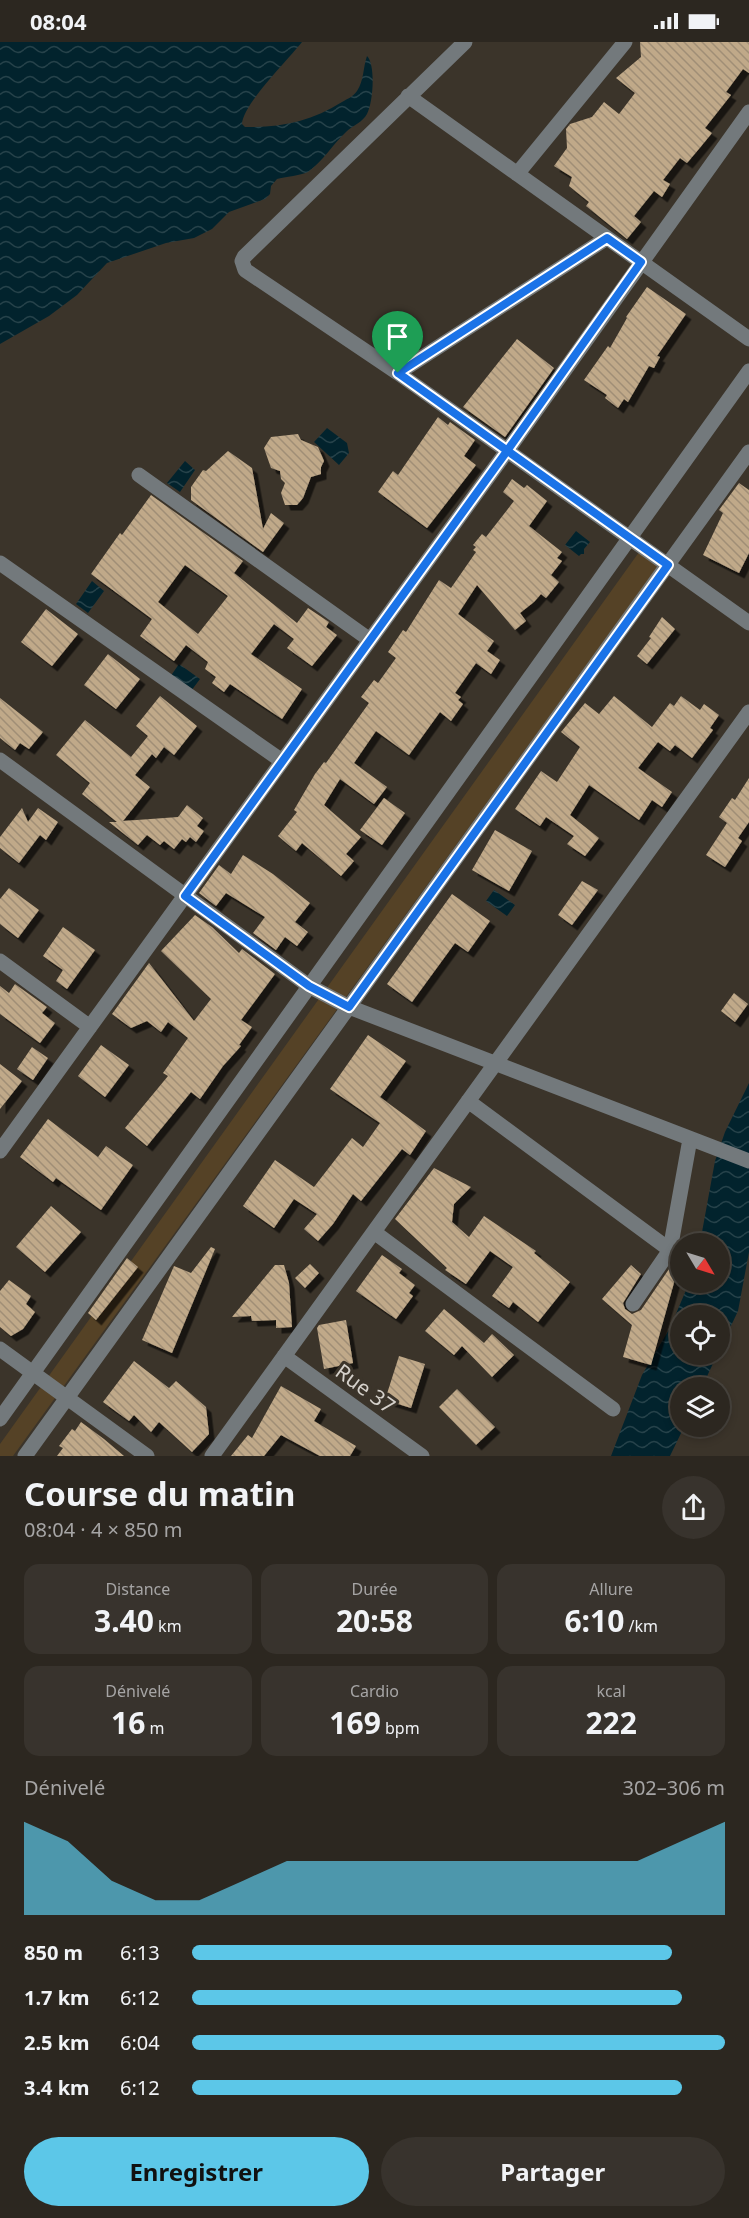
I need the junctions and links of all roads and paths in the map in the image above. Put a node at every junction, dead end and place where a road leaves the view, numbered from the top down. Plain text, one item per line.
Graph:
1 (465, 42) edge
2 (625, 42) edge
3 (408, 96) junction
4 (747, 118) edge
5 (517, 174) junction
6 (607, 238) junction
7 (641, 262) junction
8 (749, 339) edge
9 (749, 371) edge
10 (398, 373) junction
11 (507, 451) junction
12 (749, 452) edge
13 (139, 475) dead end
14 (630, 538) junction
15 (0, 563) edge
16 (668, 565) junction
17 (749, 623) edge
18 (370, 640) junction
19 (749, 712) edge
20 (0, 760) edge
21 (282, 761) junction
22 (185, 896) junction
23 (0, 961) edge
24 (309, 986) junction
25 (349, 1007) junction
26 (90, 1027) junction
27 (495, 1064) junction
28 (468, 1101) junction
29 (690, 1138) junction
30 (0, 1151) edge
31 (749, 1161) edge
32 (374, 1232) junction
33 (673, 1233) edge
34 (670, 1250) joint
35 (633, 1304) dead end
36 (0, 1349) edge
37 (284, 1356) junction
38 (33, 1373) junction
39 (67, 1398) junction
40 (613, 1409) dead end
41 (0, 1419) edge
42 (25, 1456) edge
43 (147, 1456) edge
44 (212, 1456) edge
45 (422, 1456) edge

1 - 3 street
2 - 5 street
3 - 5 street
3 - 10 street
4 - 7 street
5 - 6 street
6 - 7 street
6 - 10 street
7 - 8 street
7 - 11 street
9 - 14 street
10 - 11 street
11 - 14 street
11 - 18 street
12 - 16 street
13 - 18 street
14 - 16 street
14 - 24 street
15 - 21 street
16 - 17 street
16 - 25 street
18 - 21 street
19 - 27 street
20 - 22 street
21 - 22 street
22 - 24 street
22 - 26 street
23 - 26 street
24 - 25 street
24 - 38 street
25 - 27 street
25 - 39 street
26 - 30 street
27 - 28 street
27 - 29 street
28 - 32 street
28 - 34 street
29 - 31 street
29 - 33 street
32 - 37 street
32 - 40 street
34 - 35 street
36 - 38 street
37 - 44 street
37 - 45 street, Rue 37
38 - 39 street
38 - 41 street
39 - 42 street
39 - 43 street

